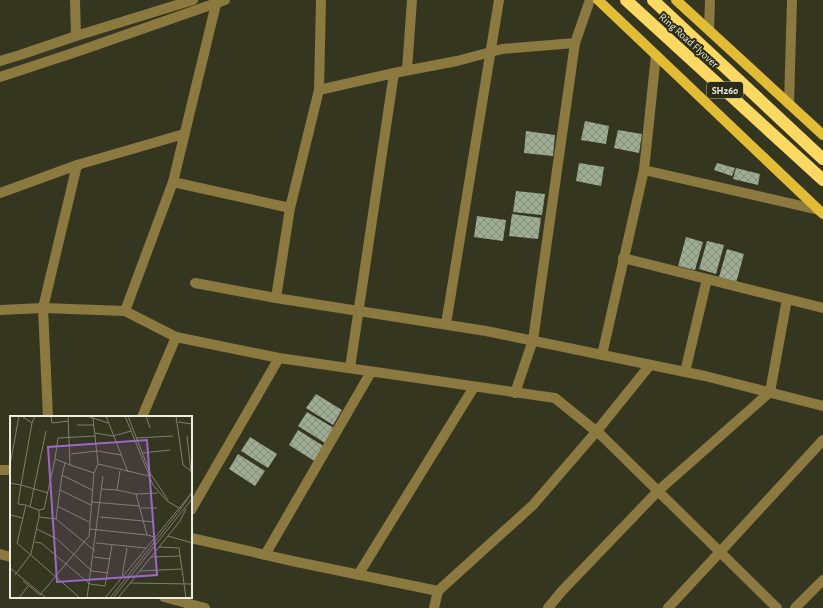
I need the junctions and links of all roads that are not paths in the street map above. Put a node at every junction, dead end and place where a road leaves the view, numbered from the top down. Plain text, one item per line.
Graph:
1 (75, 0) edge
2 (193, 0) edge
3 (321, 0) edge
4 (412, 0) edge
5 (499, 0) edge
6 (590, 0) edge
7 (598, 0) edge
8 (626, 0) edge
9 (653, 0) edge
10 (676, 0) edge
11 (710, 0) edge
12 (792, 0) edge
13 (220, 2) edge
14 (709, 30) junction
15 (76, 36) junction
16 (575, 43) junction
17 (490, 52) junction
18 (656, 55) junction
19 (0, 61) edge
20 (407, 70) junction
21 (394, 73) junction
22 (0, 77) edge
23 (319, 90) junction
24 (789, 104) junction
25 (184, 134) junction
26 (823, 136) edge
27 (823, 159) edge
28 (77, 165) junction
29 (644, 170) junction
30 (823, 180) edge
31 (173, 182) junction
32 (0, 192) edge
33 (290, 208) junction
34 (821, 212) edge
35 (624, 258) junction
36 (707, 279) junction
37 (195, 284) dead end
38 (276, 298) junction
39 (787, 298) junction
40 (43, 308) junction
41 (823, 308) edge
42 (0, 310) edge
43 (125, 311) junction
44 (359, 311) junction
45 (446, 324) junction
46 (176, 337) junction
47 (532, 340) junction
48 (602, 355) junction
49 (279, 358) junction
50 (650, 364) junction
51 (350, 368) junction
52 (371, 372) junction
53 (685, 372) junction
54 (474, 387) junction
55 (515, 392) junction
56 (770, 392) junction
57 (823, 406) edge
58 (48, 416) edge
59 (142, 416) edge
60 (596, 432) junction
61 (823, 440) edge
62 (658, 491) junction
63 (192, 508) edge
64 (192, 538) edge
65 (720, 552) junction
66 (0, 554) edge
67 (265, 555) junction
68 (10, 557) edge
69 (358, 575) junction
70 (823, 580) edge
71 (438, 591) junction
72 (168, 598) edge
73 (204, 608) edge
74 (434, 608) edge
75 (548, 608) edge
76 (668, 608) edge
77 (777, 608) edge
78 (795, 608) edge

1 - 15 street
2 - 15 street
3 - 23 street
4 - 20 street
5 - 17 street
6 - 16 street
7 - 18 main road
8 - 30 highway, Ring Road Flyover / SH260
9 - 27 highway, Ring Road Flyover / SH260
10 - 14 main road
11 - 14 street
12 - 24 street
13 - 22 street
13 - 25 street
14 - 24 main road
15 - 19 street
16 - 17 street
16 - 47 street
17 - 20 street
17 - 45 street
18 - 29 street
18 - 34 main road
20 - 21 street
21 - 23 street
21 - 44 street
23 - 33 street
24 - 26 main road
25 - 28 street
25 - 31 street
28 - 32 street
28 - 40 street
29 - 34 street
29 - 35 street
31 - 33 street
31 - 43 street
33 - 38 street
35 - 36 street
35 - 48 street
36 - 39 street
36 - 53 street
37 - 38 street
38 - 44 street
39 - 41 street
39 - 56 street
40 - 42 street
40 - 43 street
40 - 58 street
43 - 46 street
44 - 45 street
44 - 51 street
45 - 47 street
46 - 49 street
46 - 59 street
47 - 48 street
47 - 55 street
48 - 50 street
49 - 51 street
49 - 63 street
50 - 53 street
50 - 60 street
51 - 52 street
52 - 54 street
52 - 67 street
53 - 56 street
54 - 55 street
54 - 69 street
55 - 60 street
56 - 57 street
56 - 62 street
60 - 62 street
60 - 71 street
61 - 65 street
62 - 65 street
62 - 75 street
64 - 67 street
65 - 76 street
65 - 77 street
66 - 68 street
67 - 69 street
69 - 71 street
70 - 78 street
71 - 74 street
72 - 73 street

